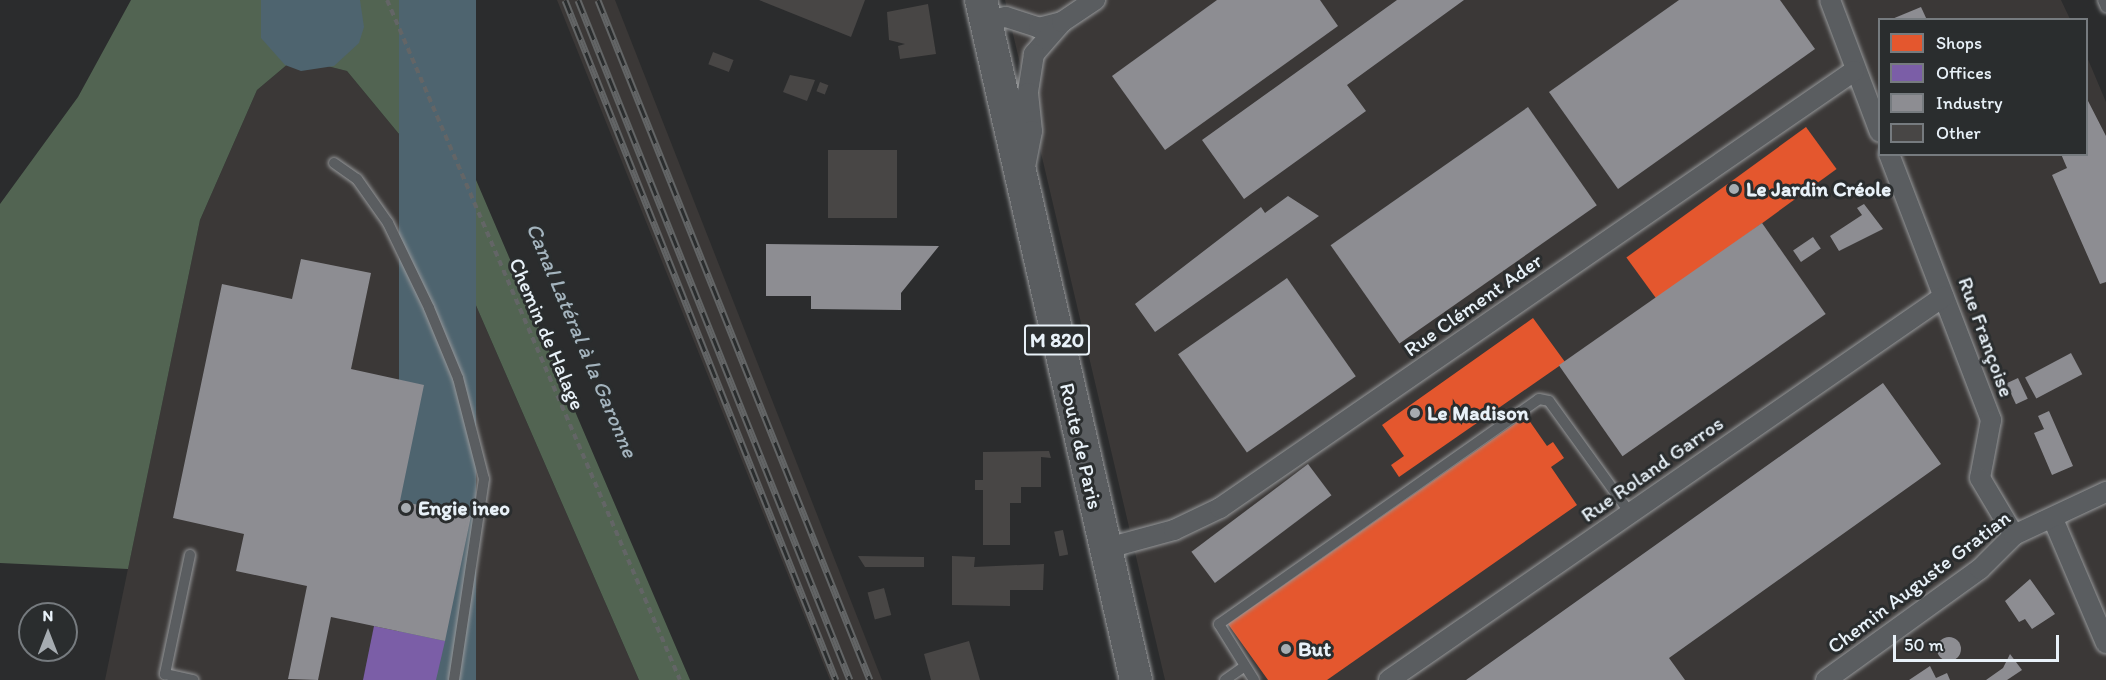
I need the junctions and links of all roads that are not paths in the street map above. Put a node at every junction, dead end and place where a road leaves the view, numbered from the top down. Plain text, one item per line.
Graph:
1 (1095, 0) edge
2 (1830, 0) edge
3 (2103, 0) edge
4 (2106, 7) edge
5 (983, 10) edge
6 (1062, 22) junction
7 (1854, 71) junction
8 (1878, 127) edge
9 (1890, 156) edge
10 (334, 163) dead end
11 (1022, 182) junction
12 (1943, 297) junction
13 (2106, 492) edge
14 (1630, 513) junction
15 (2054, 519) junction
16 (2014, 535) junction
17 (1104, 549) junction
18 (190, 555) dead end
19 (2106, 643) edge
20 (1245, 666) junction
21 (165, 677) edge
22 (193, 680) edge
23 (454, 680) edge
24 (1136, 680) edge
25 (1225, 680) edge
26 (1254, 680) edge
27 (1389, 680) edge
28 (1826, 680) edge

1 - 6 street
2 - 7 street
3 - 4 lane
5 - 6 street
5 - 11 main road, Route de Paris / M 820
6 - 11 street
7 - 8 street
7 - 17 street, Rue Clément Ader
9 - 12 street, Rue Françoise
10 - 23 lane
11 - 17 main road, Route de Paris / M 820
12 - 14 street, Rue Roland Garros
12 - 16 street, Rue Françoise
13 - 15 street, Chemin Auguste Gratian
14 - 20 lane
14 - 27 street, Rue Roland Garros
15 - 16 street, Chemin Auguste Gratian
15 - 19 street
16 - 28 street, Chemin Auguste Gratian
17 - 24 main road, Route de Paris / M 820
18 - 21 lane
20 - 25 lane
20 - 26 lane
21 - 22 lane

